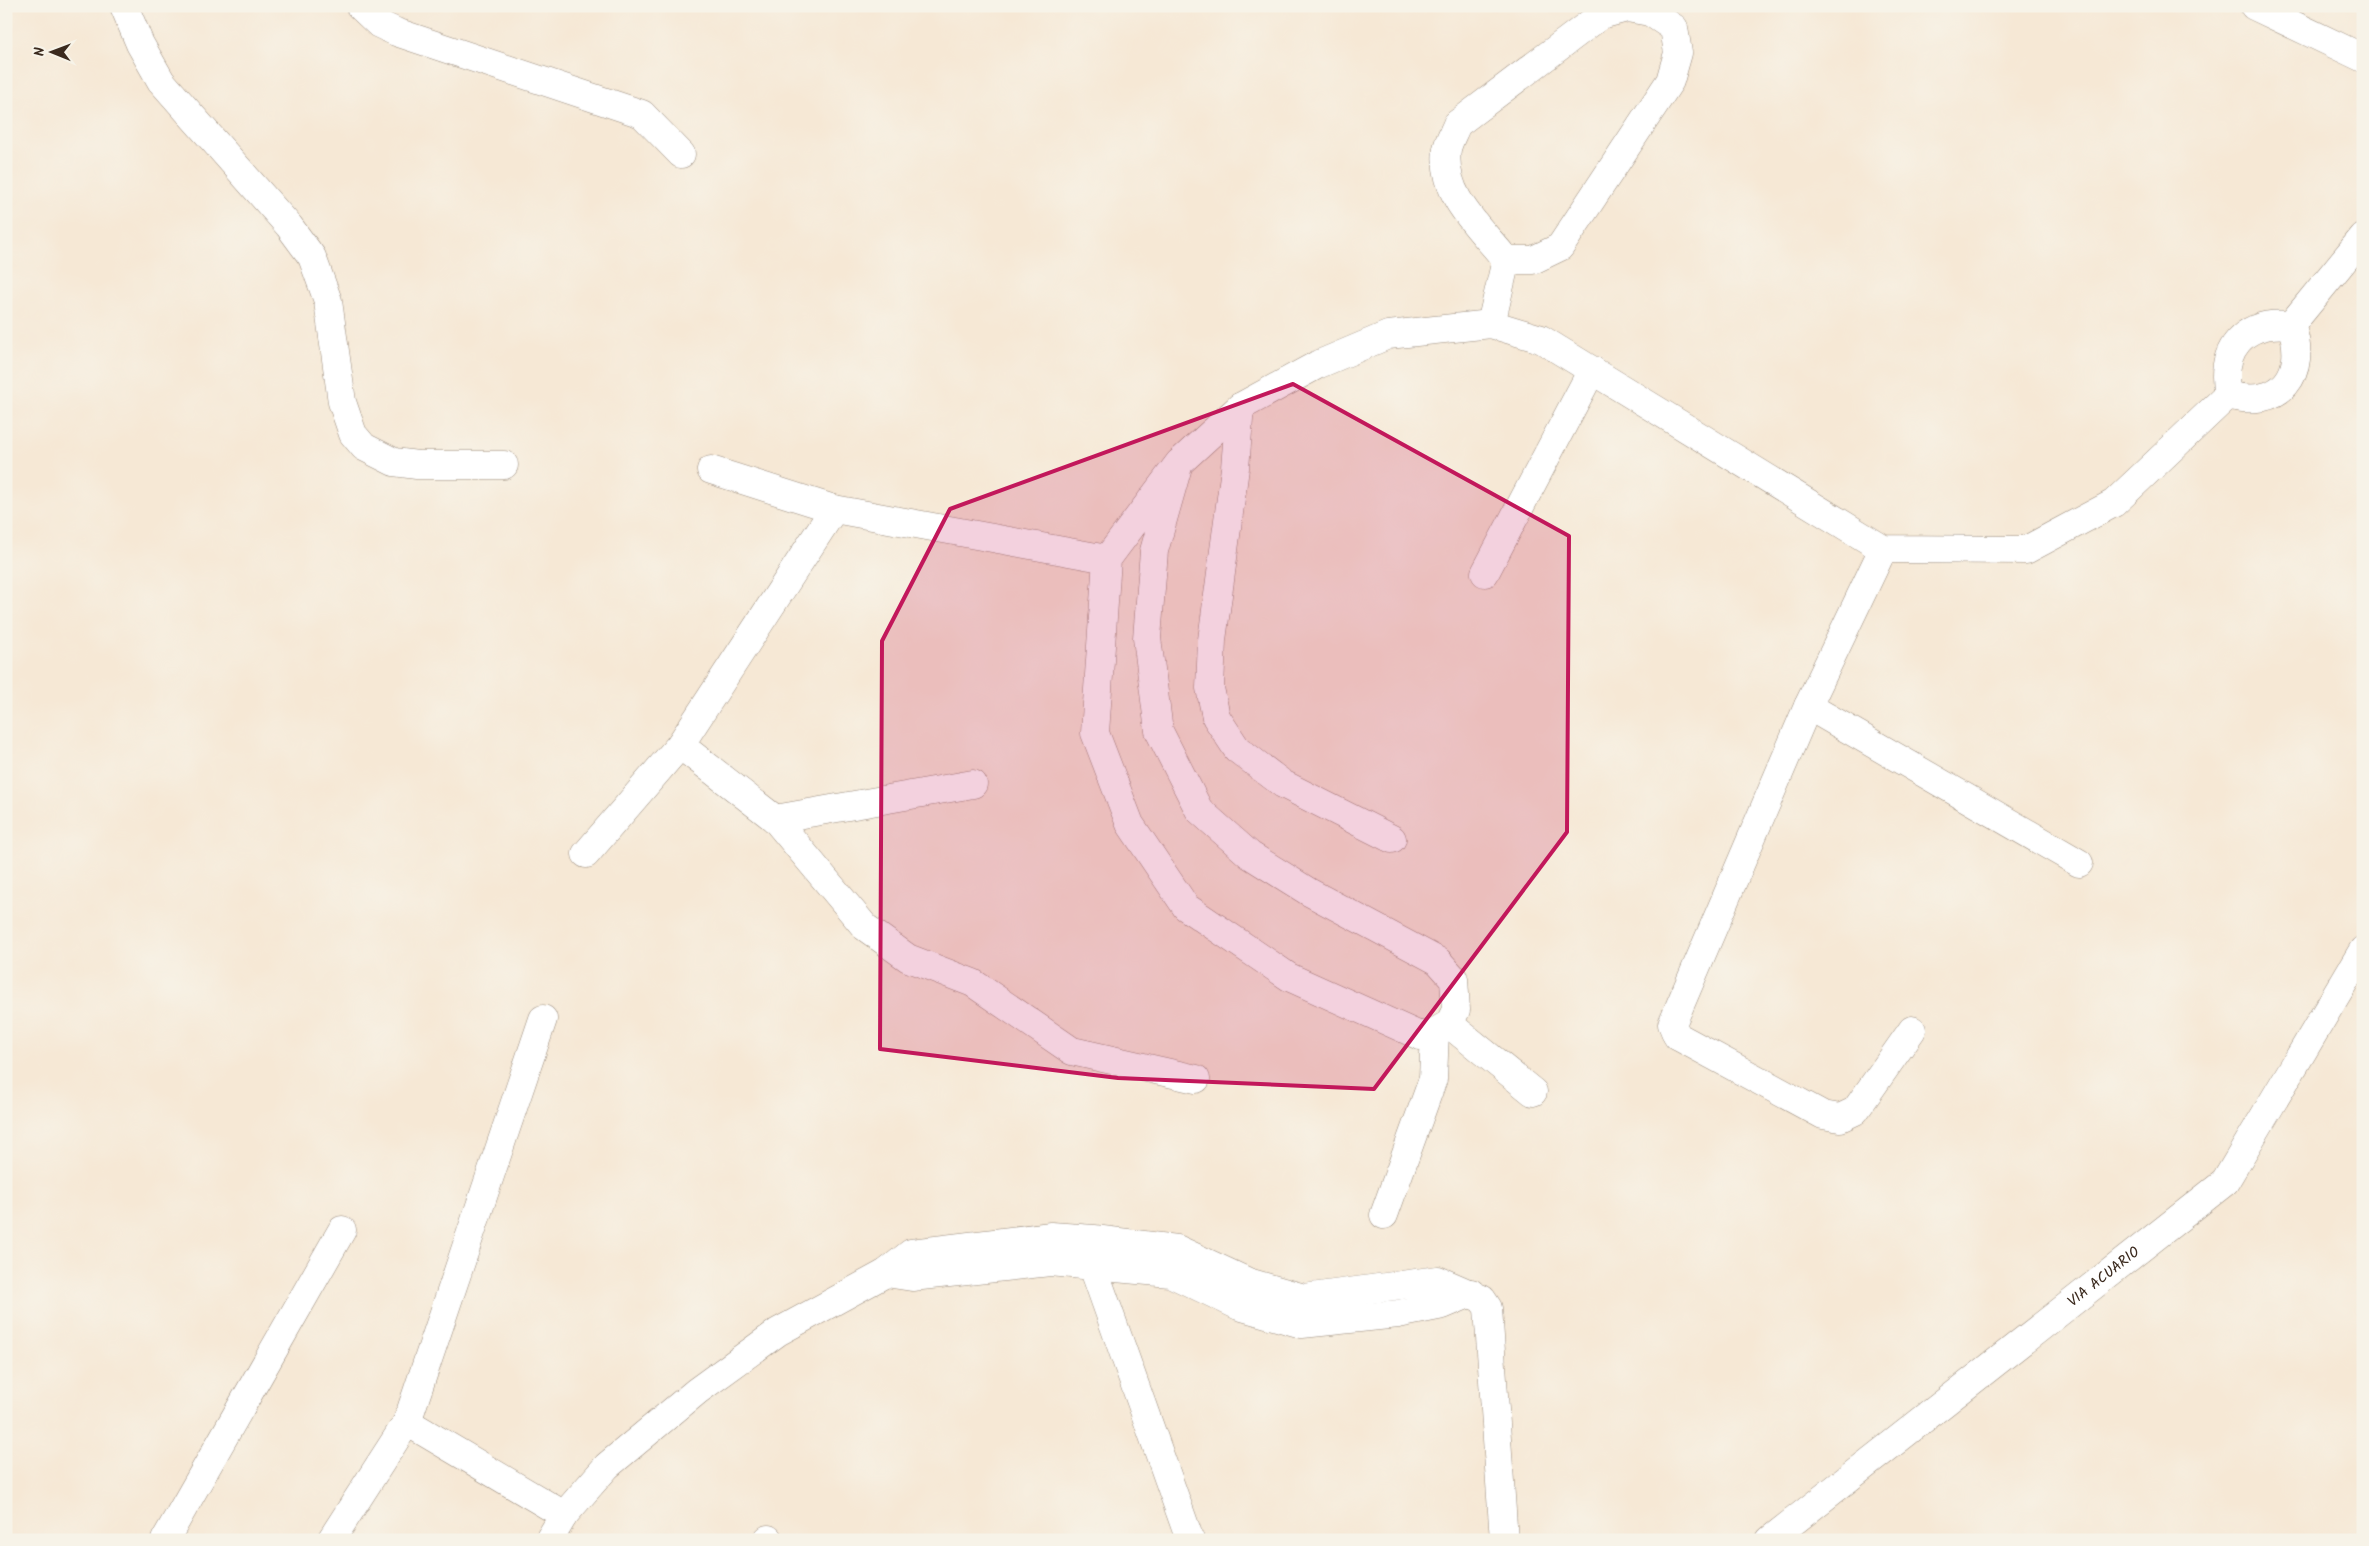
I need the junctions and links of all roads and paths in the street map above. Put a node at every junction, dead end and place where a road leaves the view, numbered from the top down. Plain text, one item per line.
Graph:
1 (124, 6) edge
2 (2254, 6) edge
3 (374, 12) edge
4 (2363, 58) edge
5 (681, 154) dead end
6 (2363, 237) edge
7 (1506, 260) junction
8 (1491, 324) junction
9 (2291, 325) junction
10 (1592, 370) junction
11 (2228, 396) junction
12 (1240, 406) junction
13 (1180, 462) junction
14 (504, 466) dead end
15 (711, 470) dead end
16 (834, 509) junction
17 (1883, 549) junction
18 (1107, 559) junction
19 (1485, 573) dead end
20 (1808, 706) junction
21 (680, 745) junction
22 (973, 784) dead end
23 (775, 820) junction
24 (1392, 838) dead end
25 (586, 854) dead end
26 (2079, 863) dead end
27 (2363, 950) edge
28 (543, 1019) dead end
29 (1442, 1028) junction
30 (1912, 1030) dead end
31 (1196, 1080) dead end
32 (1534, 1092) dead end
33 (1384, 1215) dead end
34 (342, 1230) dead end
35 (1092, 1264) junction
36 (886, 1273) junction
37 (1471, 1293) junction
38 (406, 1422) junction
39 (564, 1515) junction
40 (165, 1540) edge
41 (331, 1540) edge
42 (550, 1540) edge
43 (1190, 1540) edge
44 (1504, 1540) edge
45 (1770, 1540) edge

1 - 14 street
2 - 4 street
3 - 5 street
6 - 9 street
7 - 7 street
7 - 8 street
8 - 10 street
8 - 12 street
9 - 11 street
9 - 11 street
10 - 17 street
10 - 19 street
11 - 17 street
12 - 13 street
12 - 24 street
13 - 18 street
13 - 29 street
15 - 16 street
16 - 18 street
16 - 21 street
17 - 20 street
18 - 29 street
20 - 26 street
20 - 30 street
21 - 23 street
21 - 25 street
22 - 23 street
23 - 31 street
27 - 45 street, VIA ACUARIO
28 - 38 street
29 - 32 street
29 - 33 street
34 - 40 street
35 - 36 street
35 - 37 street
35 - 43 street
36 - 37 street
36 - 39 street
37 - 44 street
38 - 39 street
38 - 41 street
39 - 42 street

